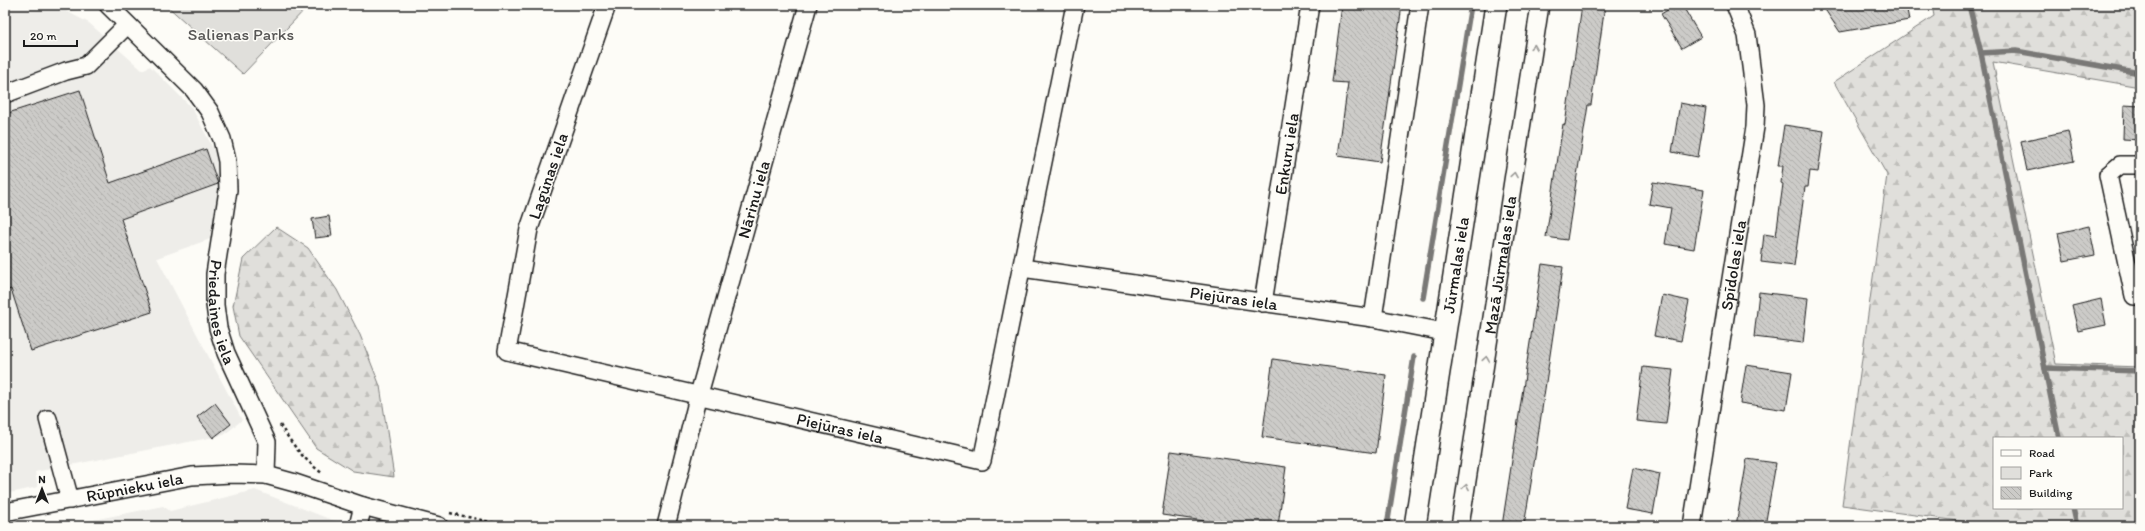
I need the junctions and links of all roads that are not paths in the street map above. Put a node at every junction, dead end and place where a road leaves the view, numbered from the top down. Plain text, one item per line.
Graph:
1 (108, 5) edge
2 (607, 5) edge
3 (808, 5) edge
4 (1076, 5) edge
5 (1310, 5) edge
6 (1420, 5) edge
7 (1496, 5) edge
8 (1540, 5) edge
9 (1735, 5) edge
10 (127, 25) junction
11 (5, 94) edge
12 (2140, 165) edge
13 (1022, 268) junction
14 (2140, 296) edge
15 (1263, 303) junction
16 (1373, 318) junction
17 (1444, 332) junction
18 (507, 351) joint
19 (699, 394) junction
20 (48, 419) dead end
21 (266, 475) junction
22 (70, 500) junction
23 (363, 506) junction
24 (5, 512) edge
25 (443, 519) edge
26 (358, 526) edge
27 (666, 526) edge
28 (1415, 526) edge
29 (1460, 526) edge
30 (1692, 526) edge

1 - 10 street, Priedaines iela
2 - 18 street, Lagūnas iela
3 - 19 street, Nāriņu iela
4 - 13 street, Piejūras iela
5 - 15 street, Enkuru iela
6 - 16 street
7 - 17 main road, Jūrmalas iela
29 -> 8 street, Mazā Jūrmalas iela
9 - 30 street, Spīdolas iela
10 - 11 street
10 - 21 street, Priedaines iela
12 - 14 street
13 - 15 street, Piejūras iela
13 - 19 street, Piejūras iela
15 - 16 street, Piejūras iela
16 - 17 street, Piejūras iela
17 - 28 main road, Jūrmalas iela
18 - 19 street, Piejūras iela
19 - 27 street, Nāriņu iela
20 - 22 street
21 - 22 street, Rūpnieku iela
21 - 23 street
22 - 24 street, Rūpnieku iela
23 - 25 street
23 - 26 street

